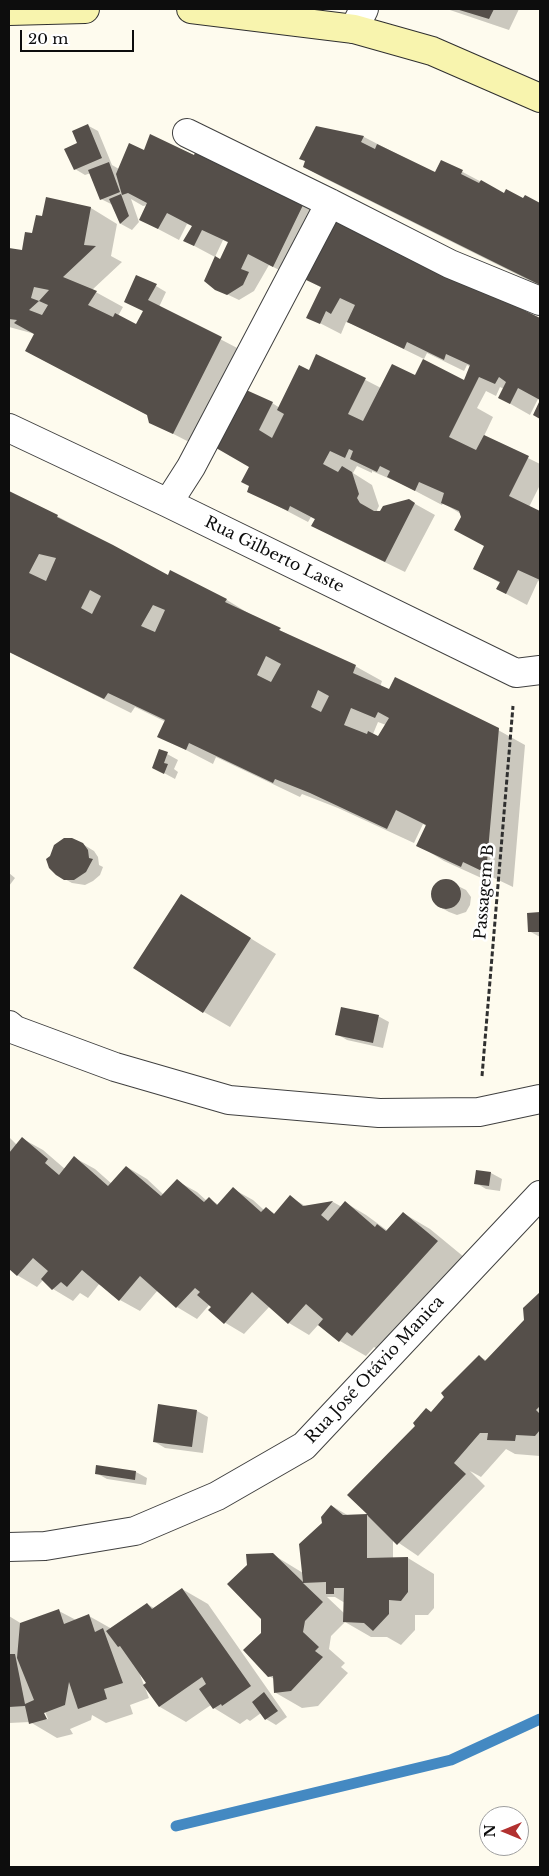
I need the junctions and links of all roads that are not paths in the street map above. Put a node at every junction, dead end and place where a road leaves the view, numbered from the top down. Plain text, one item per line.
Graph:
1 (85, 9) edge
2 (191, 9) edge
3 (9, 12) edge
4 (359, 19) edge
5 (540, 98) edge
6 (187, 133) dead end
7 (330, 203) junction
8 (540, 301) edge
9 (9, 428) edge
10 (168, 503) junction
11 (528, 672) edge
12 (9, 1025) edge
13 (540, 1099) edge
14 (540, 1195) edge
15 (9, 1547) edge

1 - 3 street
2 - 4 street
4 - 5 street
6 - 7 street
7 - 8 street
7 - 10 street
9 - 10 street, Rua Gilberto Laste
10 - 11 street, Rua Gilberto Laste
12 - 13 street
14 - 15 street, Rua José Otávio Manica

